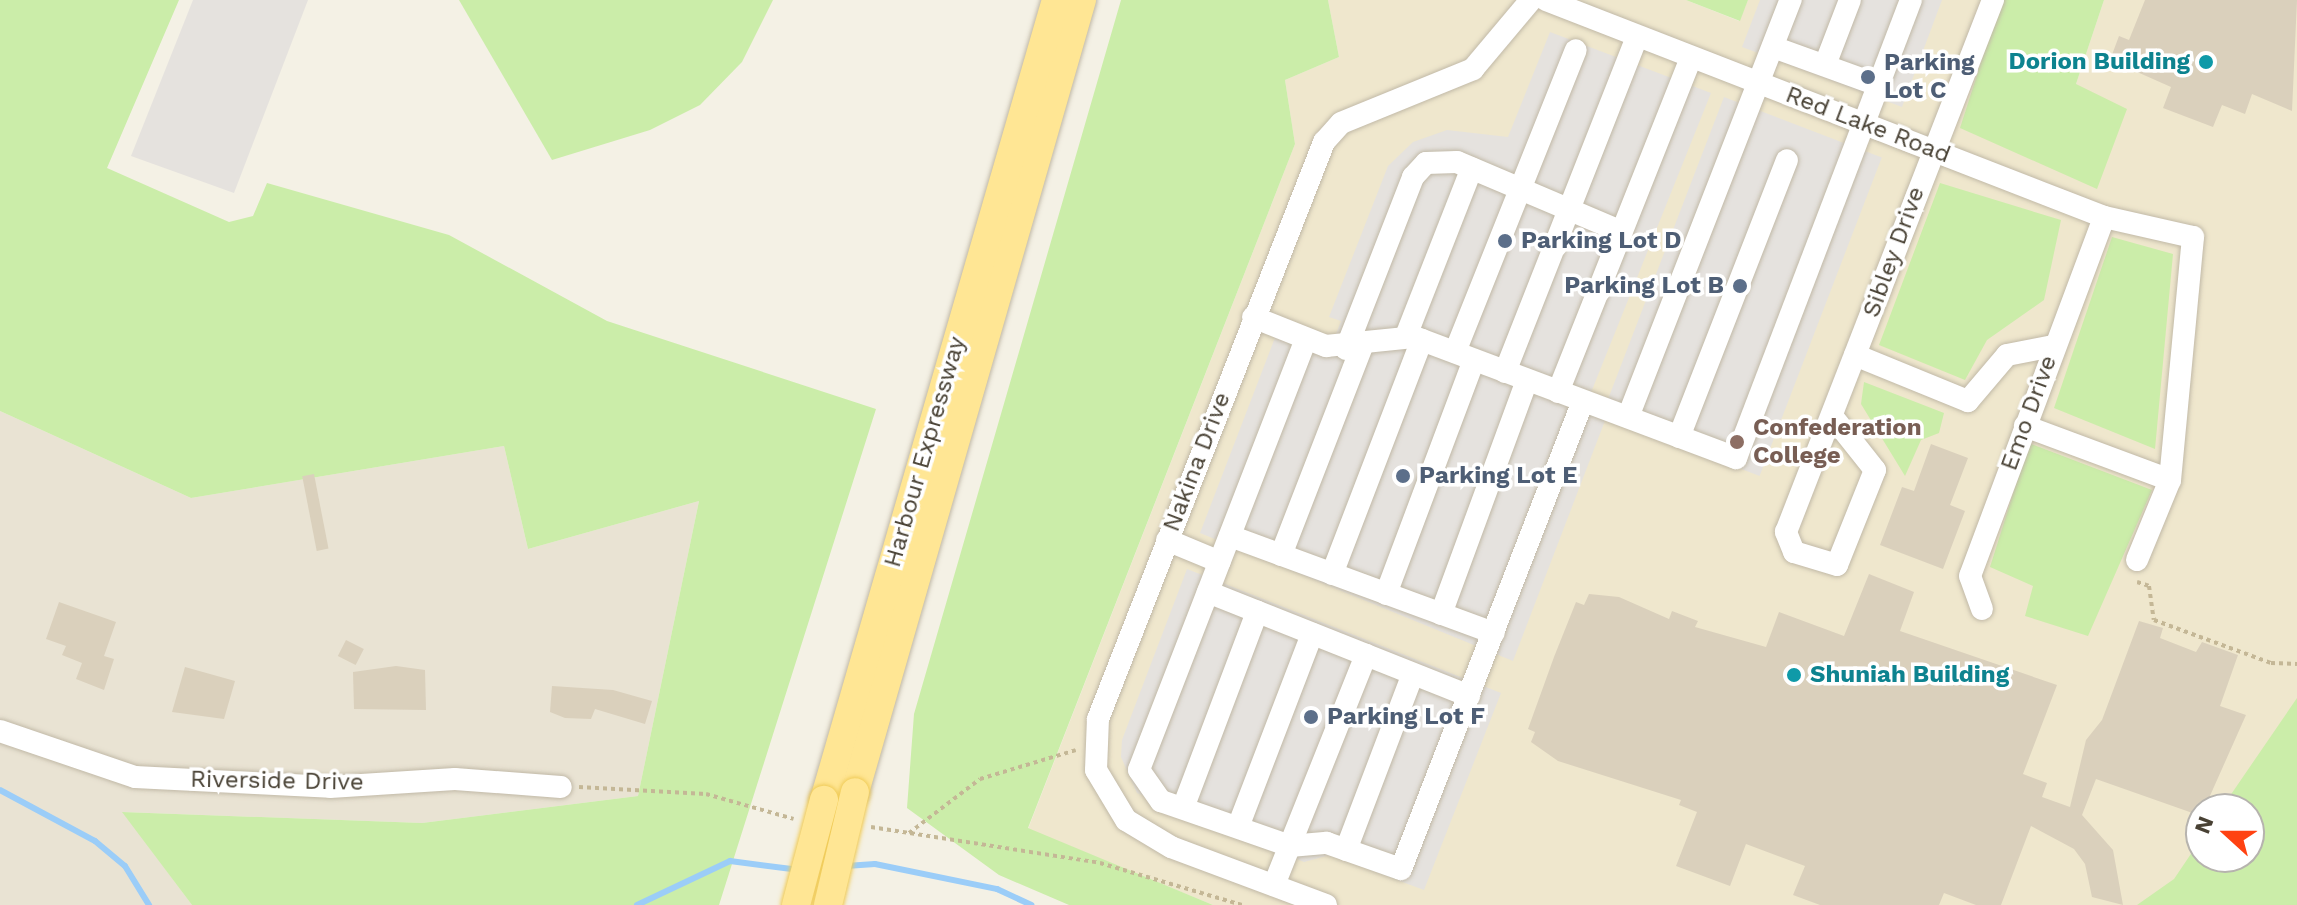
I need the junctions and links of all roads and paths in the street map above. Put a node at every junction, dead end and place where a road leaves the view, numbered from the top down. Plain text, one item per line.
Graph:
1 (1056, 0) edge
2 (1082, 0) edge
3 (1531, 0) edge
4 (1546, 0) edge
5 (1791, 0) edge
6 (1850, 0) edge
7 (1911, 0) edge
8 (1993, 0) edge
9 (1637, 37) junction
10 (1773, 47) junction
11 (1576, 50) dead end
12 (1691, 58) junction
13 (1825, 65) junction
14 (1759, 83) junction
15 (1878, 85) junction
16 (1864, 123) junction
17 (1932, 149) junction
18 (1787, 160) dead end
19 (1472, 168) junction
20 (1520, 190) junction
21 (1568, 210) junction
22 (2104, 217) junction
23 (1622, 232) junction
24 (1253, 317) junction
25 (1414, 338) junction
26 (1306, 339) junction
27 (2053, 346) junction
28 (1354, 347) junction
29 (1855, 355) junction
30 (1465, 356) junction
31 (1505, 372) junction
32 (1527, 380) junction
33 (1558, 392) junction
34 (1583, 401) junction
35 (1832, 416) junction
36 (1628, 417) junction
37 (2025, 426) junction
38 (1679, 437) junction
39 (2170, 480) junction
40 (1230, 536) junction
41 (1167, 540) junction
42 (1281, 555) junction
43 (1220, 562) junction
44 (2132, 569) joint
45 (1332, 574) junction
46 (1208, 592) junction
47 (1386, 594) junction
48 (1982, 609) dead end
49 (1257, 612) junction
50 (1441, 614) junction
51 (1494, 633) junction
52 (1312, 634) junction
53 (1366, 655) junction
54 (2297, 664) edge
55 (1413, 674) junction
56 (1469, 696) junction
57 (0, 731) edge
58 (1094, 747) junction
59 (561, 787) joint
60 (1183, 808) junction
61 (798, 819) dead end
62 (867, 827) dead end
63 (1238, 827) junction
64 (909, 833) junction
65 (1290, 846) junction
66 (1346, 850) junction
67 (1274, 885) junction
68 (796, 905) edge
69 (828, 905) edge
70 (1242, 905) edge
71 (1326, 905) edge

1 - 68 main road, Harbour Expressway, bridge
2 - 69 main road, Harbour Expressway, bridge
3 - 24 street, Nakina Drive
4 - 9 street, Red Lake Road
5 - 10 street
6 - 13 street
7 - 15 street
8 - 17 street, Sibley Drive
9 - 12 street, Red Lake Road
9 - 21 street
10 - 13 street
10 - 14 street
11 - 20 street
12 - 14 street, Red Lake Road
12 - 23 street
13 - 15 street
14 - 16 street, Red Lake Road
14 - 36 street
15 - 16 street
16 - 17 street, Red Lake Road
16 - 38 street
17 - 22 street, Red Lake Road
17 - 29 street, Sibley Drive
18 - 38 street
19 - 20 street
19 - 25 street
19 - 28 street
20 - 21 street
20 - 30 street
21 - 23 street
21 - 31 street
22 - 27 street, Emo Drive
22 - 39 street, Red Lake Road
23 - 33 street
24 - 26 street
24 - 41 street, Nakina Drive
25 - 28 street
25 - 30 street
25 - 45 street
26 - 28 street
26 - 40 street
27 - 29 street
27 - 37 street, Emo Drive
28 - 42 street
29 - 35 street, Sibley Drive
30 - 31 street
30 - 47 street
31 - 32 street
32 - 33 street
32 - 50 street
33 - 34 street
34 - 36 street
34 - 51 street
35 - 35 street, Sibley Drive
36 - 38 street
37 - 39 street
37 - 48 street, Emo Drive
39 - 44 street
40 - 42 street
40 - 43 street
41 - 43 street
41 - 58 street, Nakina Drive
42 - 45 street
43 - 46 street
44 - 54 path
45 - 47 street
46 - 49 street
46 - 60 street
47 - 50 street
49 - 52 street
49 - 60 street
50 - 51 street
51 - 56 street
52 - 53 street
52 - 63 street
53 - 55 street
53 - 65 street
55 - 56 street
55 - 66 street
56 - 66 street
57 - 59 street, Riverside Drive
58 - 64 path
58 - 67 street, Nakina Drive
59 - 61 path
60 - 63 street
62 - 64 path
63 - 65 street
64 - 70 path
65 - 66 street
65 - 67 street
67 - 71 street, Nakina Drive

